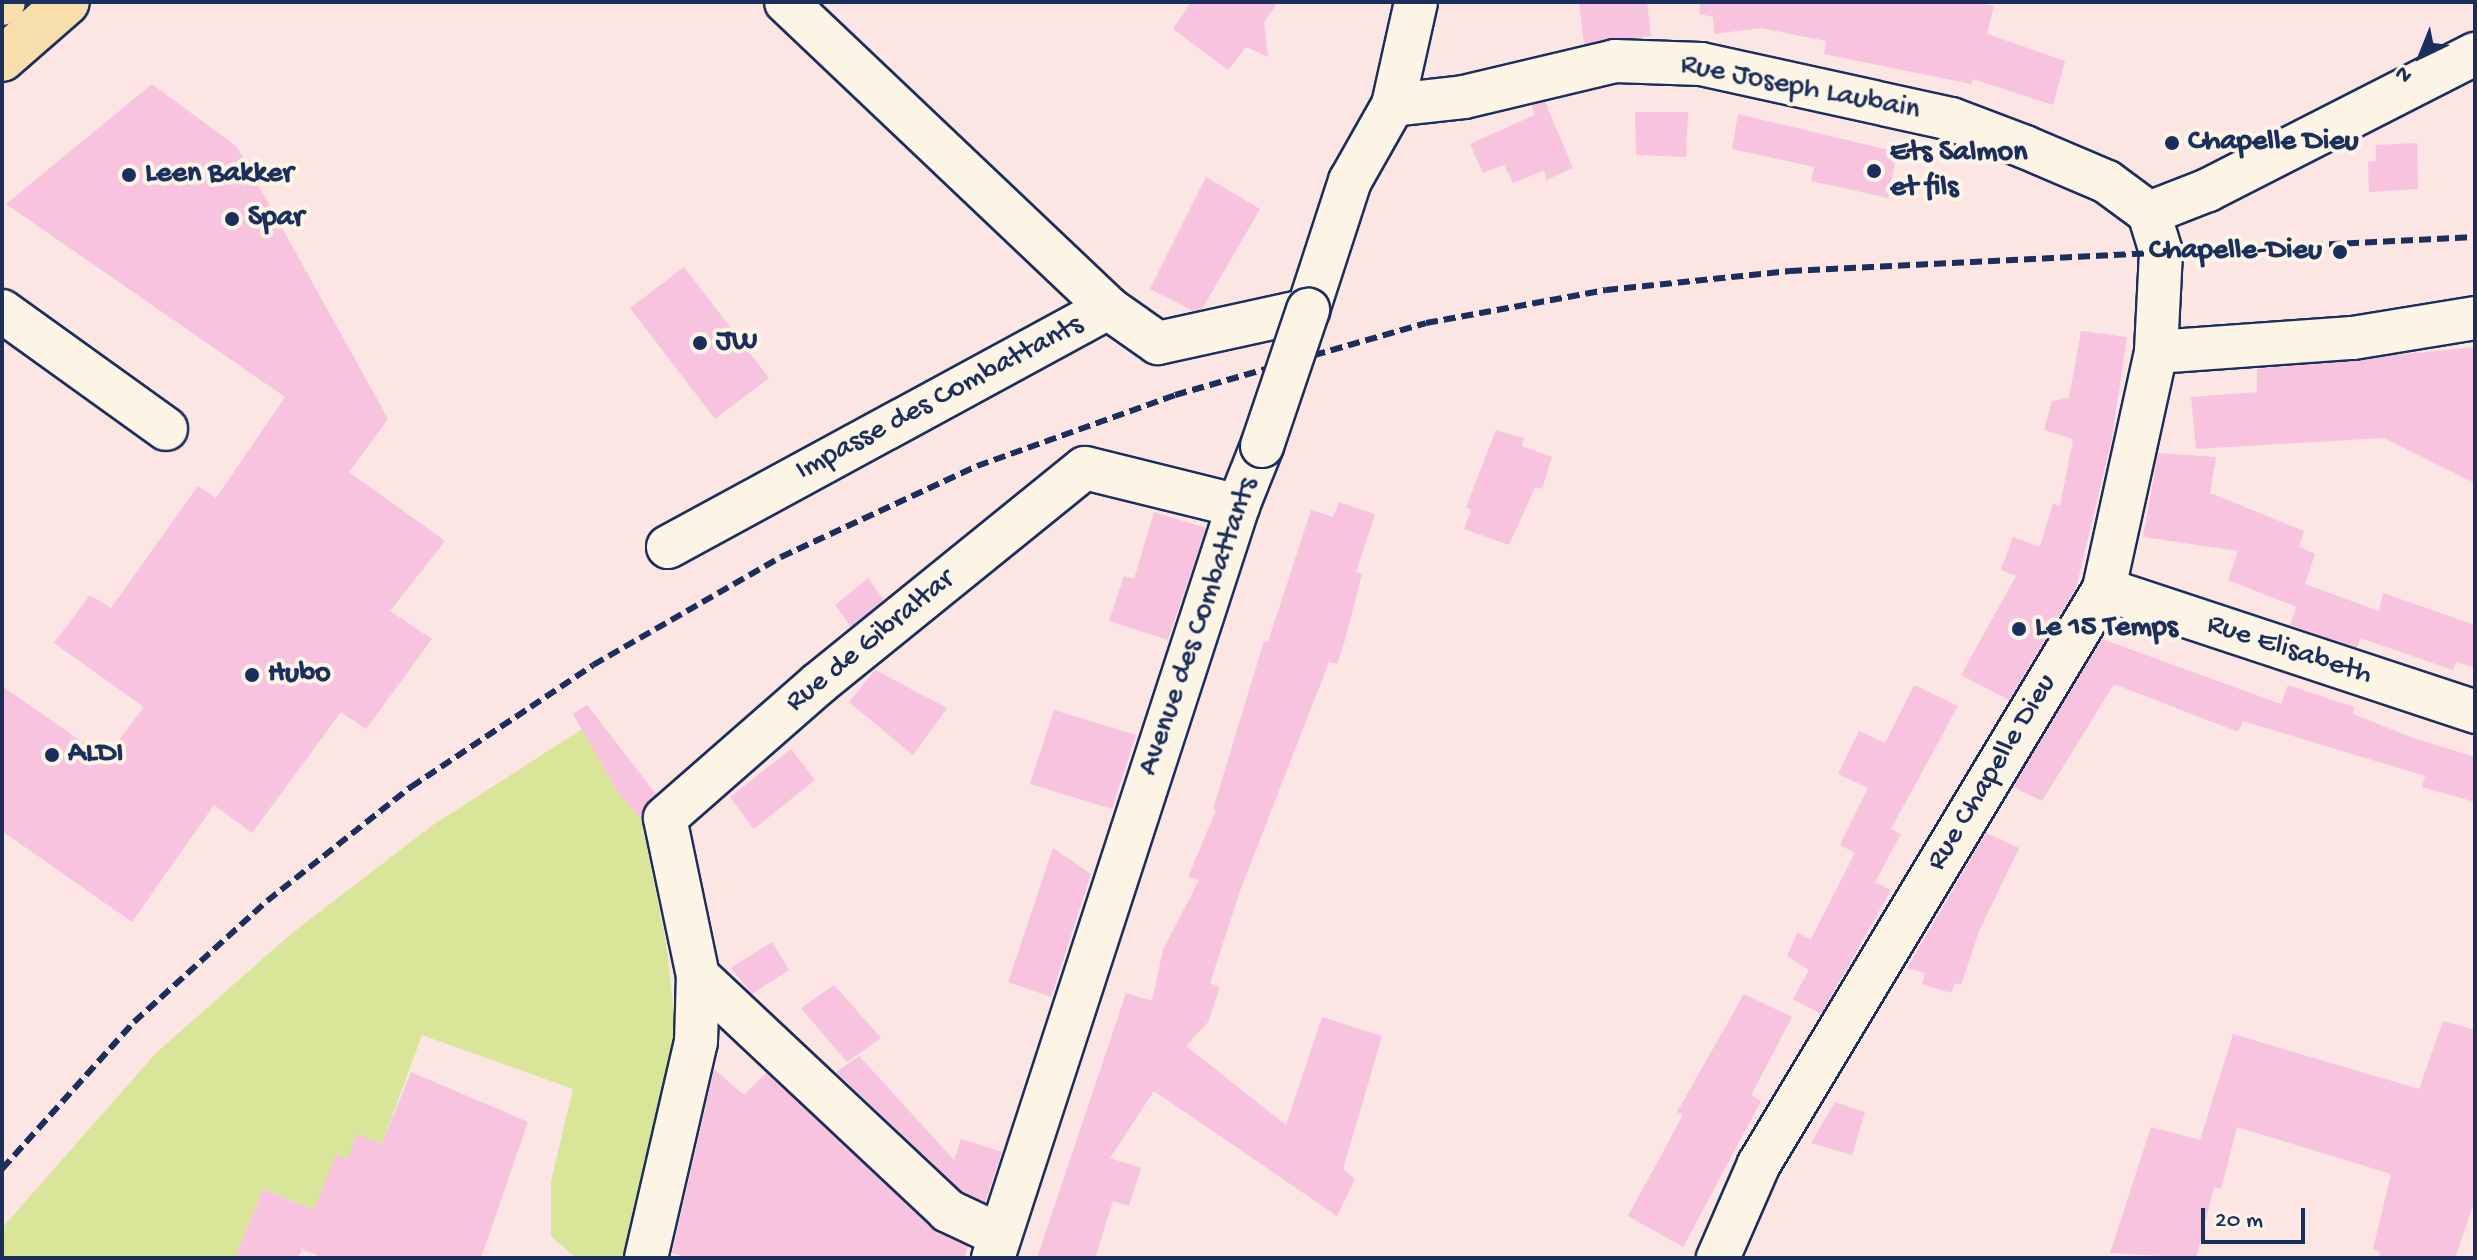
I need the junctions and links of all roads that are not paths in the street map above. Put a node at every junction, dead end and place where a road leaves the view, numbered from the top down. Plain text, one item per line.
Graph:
1 (67, 2) edge
2 (786, 2) edge
3 (1416, 2) edge
4 (2475, 54) edge
5 (2, 59) edge
6 (1393, 105) junction
7 (2155, 233) junction
8 (1108, 308) junction
9 (1308, 310) junction
10 (2, 311) edge
11 (2475, 318) edge
12 (2156, 352) junction
13 (166, 429) dead end
14 (1238, 506) junction
15 (668, 547) dead end
16 (2104, 589) junction
17 (2475, 712) edge
18 (698, 976) junction
19 (996, 1247) edge
20 (646, 1258) edge
21 (1718, 1258) edge

1 - 5 main road
2 - 8 street
3 - 6 street, Avenue des Combattants
4 - 7 street
6 - 7 street, Rue Joseph Laubain
6 - 9 street, Avenue des Combattants
7 - 12 street, Rue Chapelle Dieu
8 - 9 street, Impasse des Combattants
8 - 15 street, Impasse des Combattants
9 - 14 street, Avenue des Combattants, bridge
10 - 13 street
11 - 12 street
12 - 16 street, Rue Chapelle Dieu
14 - 18 street, Rue de Gibraltar
14 - 19 street, Avenue des Combattants
16 - 17 street, Rue Elisabeth
16 - 21 street, Rue Chapelle Dieu
18 - 19 street
18 - 20 street, Rue de Gibraltar

